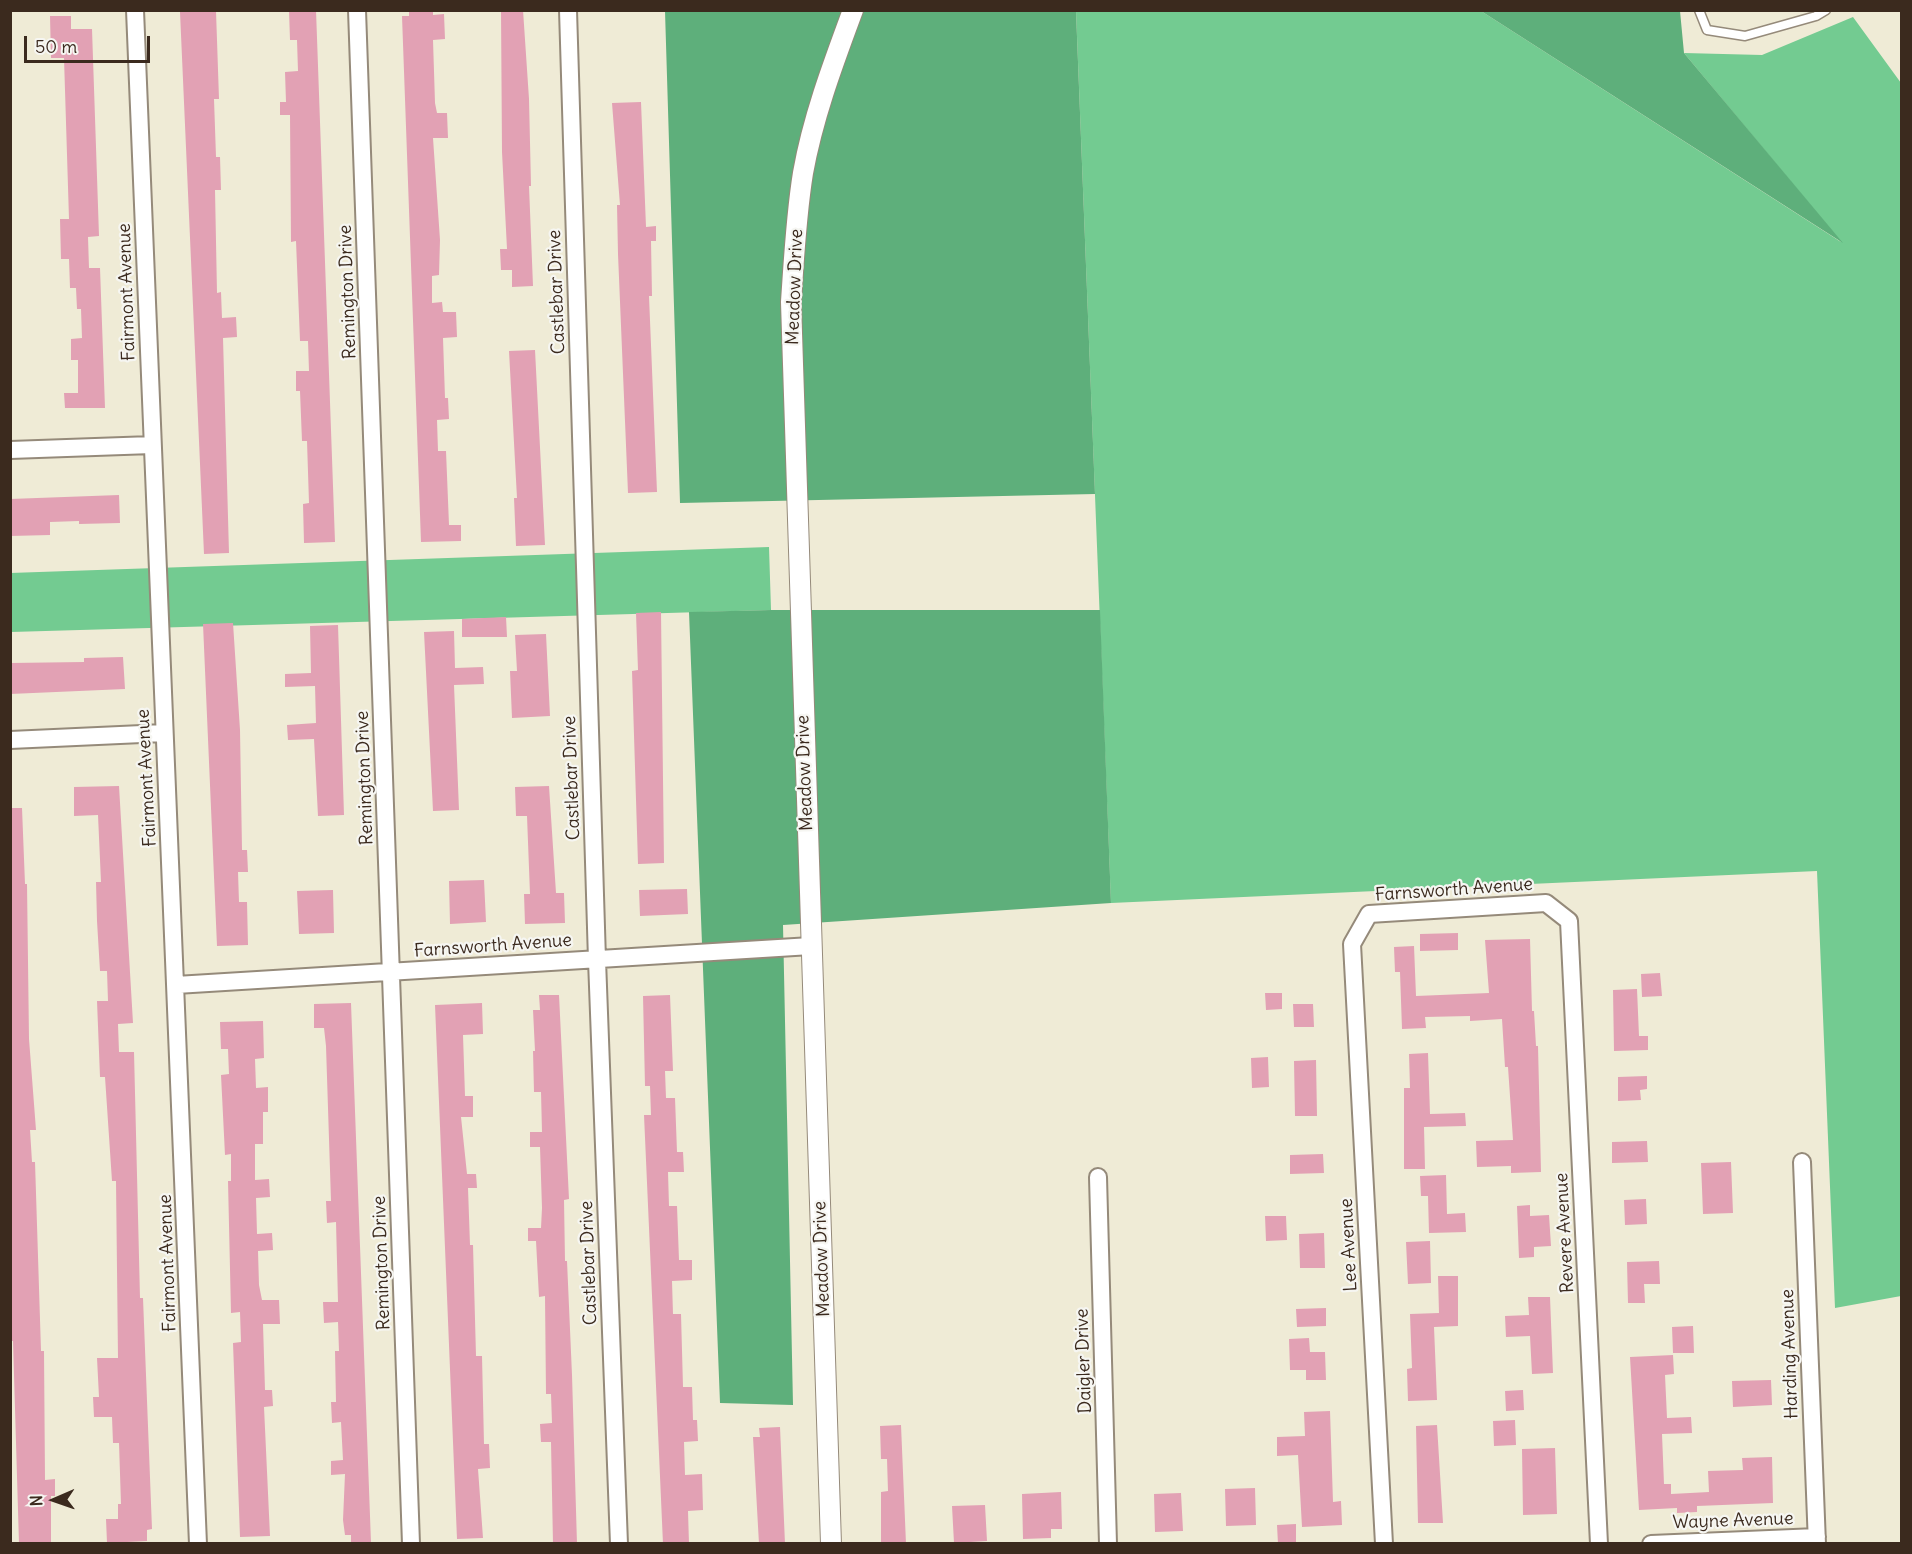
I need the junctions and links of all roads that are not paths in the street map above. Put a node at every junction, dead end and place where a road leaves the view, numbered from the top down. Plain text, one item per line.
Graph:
1 (135, 10) edge
2 (357, 10) edge
3 (568, 10) edge
4 (853, 10) edge
5 (1700, 10) edge
6 (1826, 10) edge
7 (152, 445) junction
8 (10, 450) edge
9 (164, 733) junction
10 (10, 740) edge
11 (1569, 921) joint
12 (1352, 944) joint
13 (811, 946) junction
14 (597, 960) junction
15 (392, 972) junction
16 (176, 985) junction
17 (1802, 1162) dead end
18 (1098, 1177) dead end
19 (1817, 1540) edge
20 (198, 1544) edge
21 (411, 1544) edge
22 (619, 1544) edge
23 (831, 1544) edge
24 (1108, 1544) edge
25 (1384, 1544) edge
26 (1599, 1544) edge
27 (1651, 1544) edge

1 - 7 street, Fairmont Avenue
2 - 15 street, Remington Drive
3 - 14 street, Castlebar Drive
4 - 13 street, Meadow Drive
5 - 6 lane
7 - 8 street
7 - 9 street, Fairmont Avenue
9 - 10 street
9 - 16 street, Fairmont Avenue
11 - 12 street, Farnsworth Avenue
11 - 26 street, Revere Avenue
12 - 25 street, Lee Avenue
13 - 14 street, Farnsworth Avenue
13 - 23 street, Meadow Drive
14 - 15 street, Farnsworth Avenue
14 - 22 street, Castlebar Drive
15 - 16 street, Farnsworth Avenue
15 - 21 street, Remington Drive
16 - 20 street, Fairmont Avenue
17 - 19 street, Harding Avenue
18 - 24 street, Daigler Drive
19 - 27 street, Wayne Avenue

